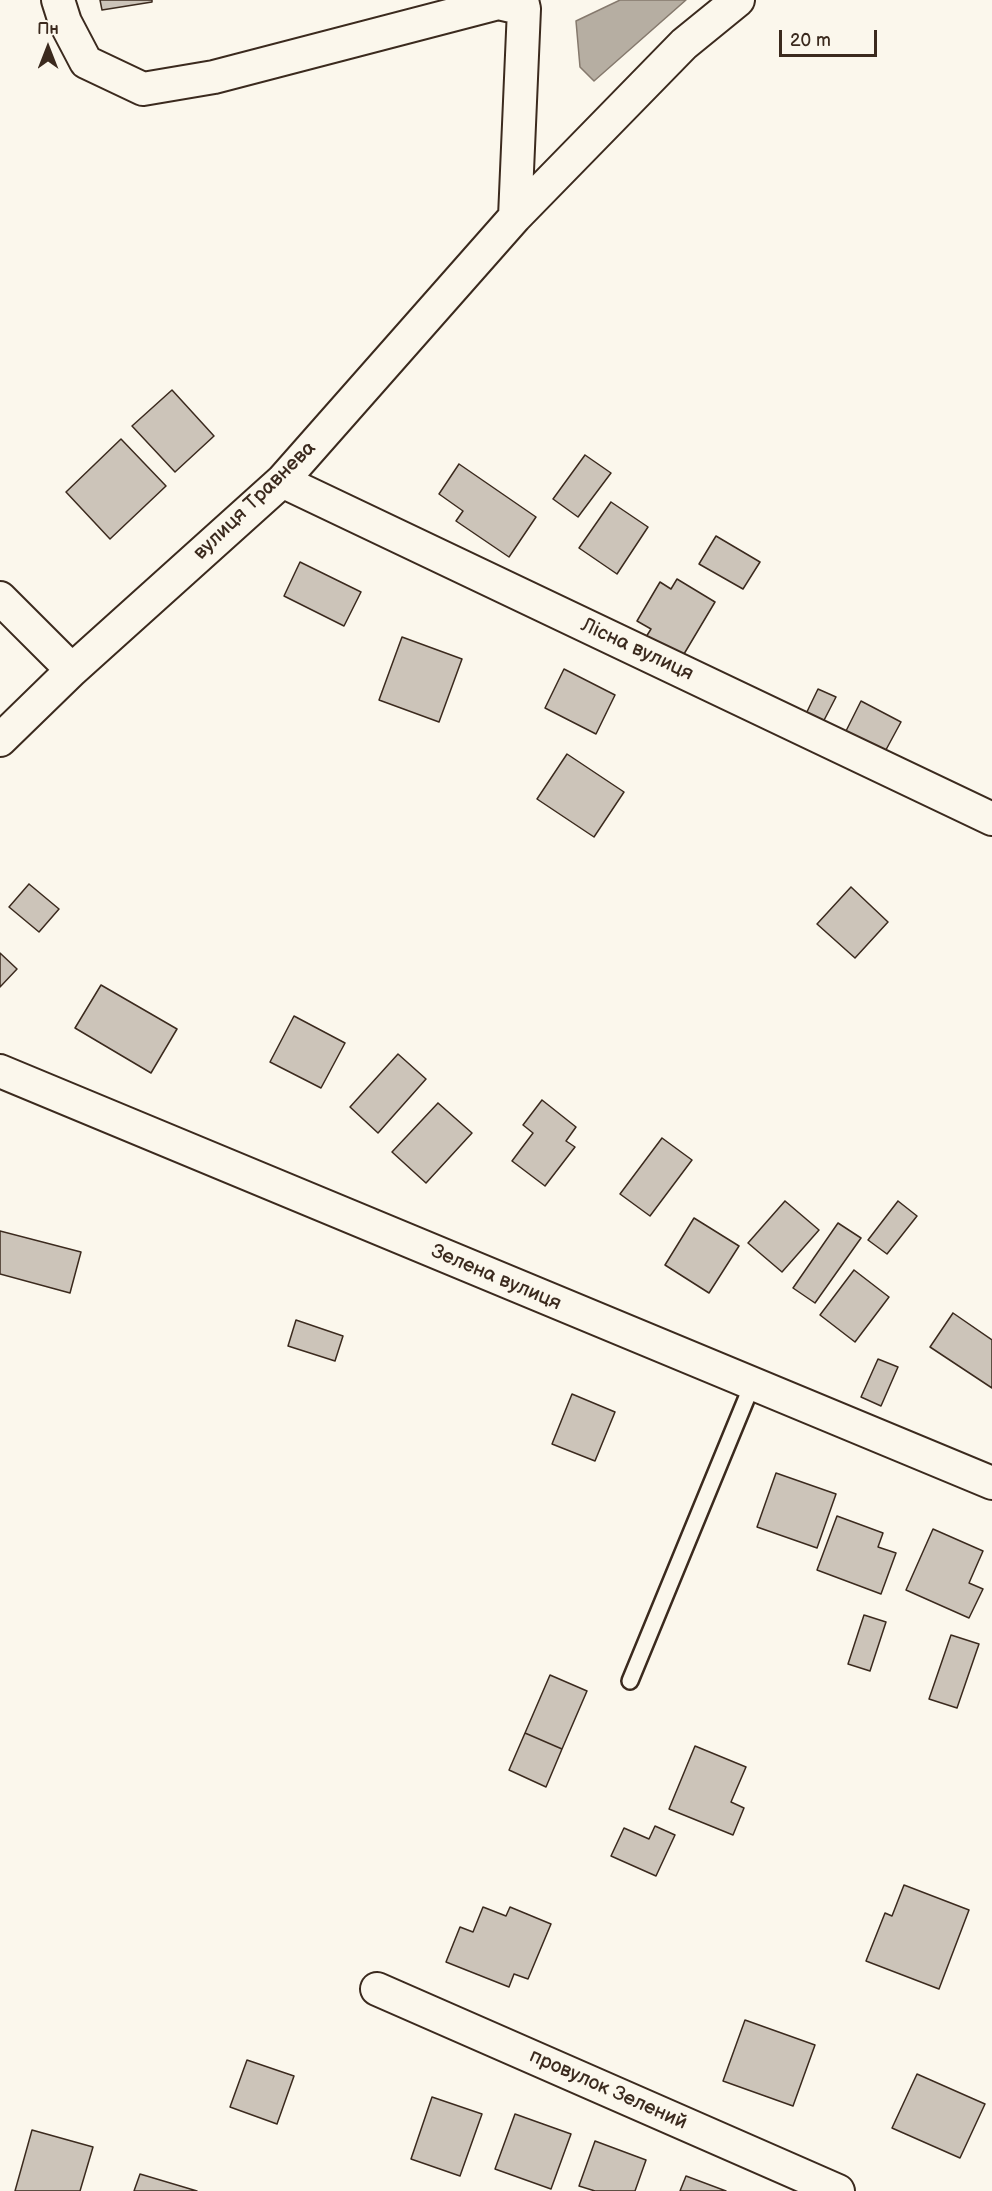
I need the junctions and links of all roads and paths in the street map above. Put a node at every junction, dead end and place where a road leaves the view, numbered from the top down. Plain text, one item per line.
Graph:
1 (58, 0) edge
2 (738, 0) edge
3 (523, 4) edge
4 (515, 217) junction
5 (282, 481) junction
6 (0, 598) edge
7 (72, 670) junction
8 (0, 740) edge
9 (992, 819) edge
10 (0, 1071) edge
11 (752, 1385) junction
12 (992, 1483) edge
13 (630, 1681) dead end
14 (377, 1989) dead end
15 (838, 2191) edge

1 - 3 street
2 - 4 street, вулиця Травнева
3 - 4 street
4 - 5 street, вулиця Травнева
5 - 7 street, вулиця Травнева
5 - 9 street, Лісна вулиця
6 - 7 street
7 - 8 street, вулиця Травнева
10 - 11 street, Зелена вулиця
11 - 12 street, Зелена вулиця
11 - 13 lane
14 - 15 street, провулок Зелений

